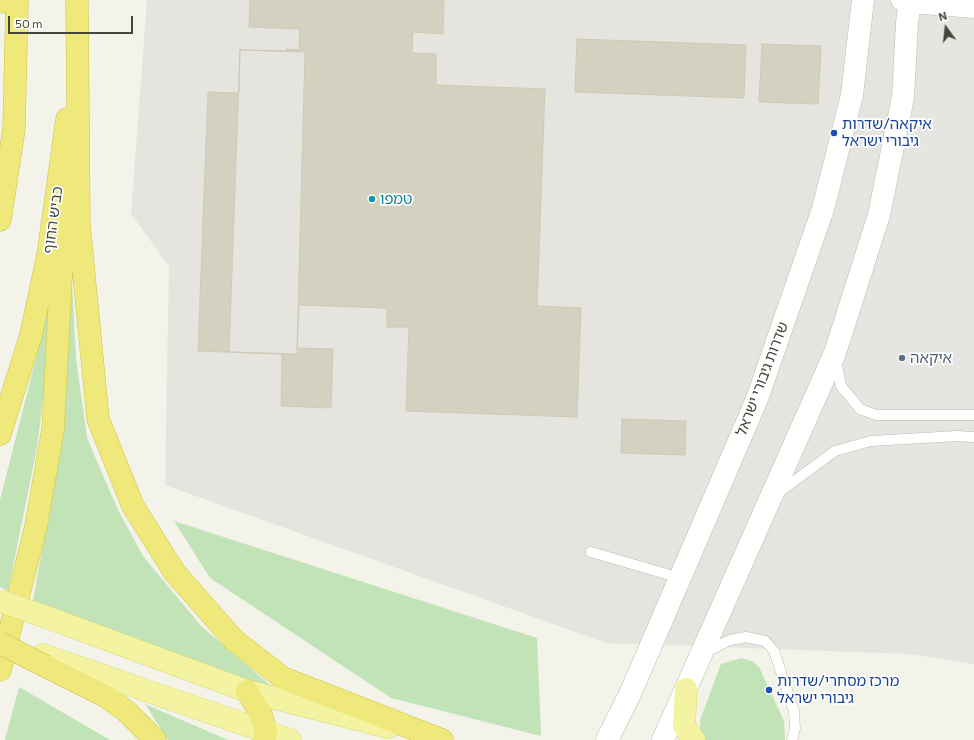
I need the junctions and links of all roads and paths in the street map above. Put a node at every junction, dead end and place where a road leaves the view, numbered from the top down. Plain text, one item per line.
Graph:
1 (17, 0) edge
2 (76, 0) edge
3 (863, 0) edge
4 (911, 6) edge
5 (974, 8) edge
6 (71, 92) junction
7 (0, 220) edge
8 (835, 353) junction
9 (974, 415) edge
10 (0, 434) edge
11 (974, 437) edge
12 (772, 498) junction
13 (591, 552) dead end
14 (680, 578) junction
15 (0, 601) edge
16 (0, 642) edge
17 (700, 654) junction
18 (44, 660) junction
19 (0, 670) edge
20 (686, 689) junction
21 (247, 691) junction
22 (265, 736) edge
23 (155, 740) edge
24 (290, 740) edge
25 (441, 740) edge
26 (607, 740) edge
27 (663, 740) edge
28 (694, 740) edge
29 (792, 740) edge

1 - 7 highway
2 - 6 highway, כביש החוף
2 - 25 highway
3 - 14 street, שדרות גיבורי ישראל
4 - 5 street
4 - 8 street
6 - 10 highway, כביש החוף
6 - 19 highway
8 - 9 lane
8 - 12 street
11 - 12 lane
12 - 17 street
13 - 14 lane
14 - 26 street, שדרות גיבורי ישראל
15 - 21 main road, bridge
16 - 18 highway, bridge
17 - 20 street
17 - 29 lane
18 - 22 main road
18 - 23 highway
20 - 27 street
20 - 28 main road
21 - 22 highway
21 - 25 main road
22 - 24 main road

